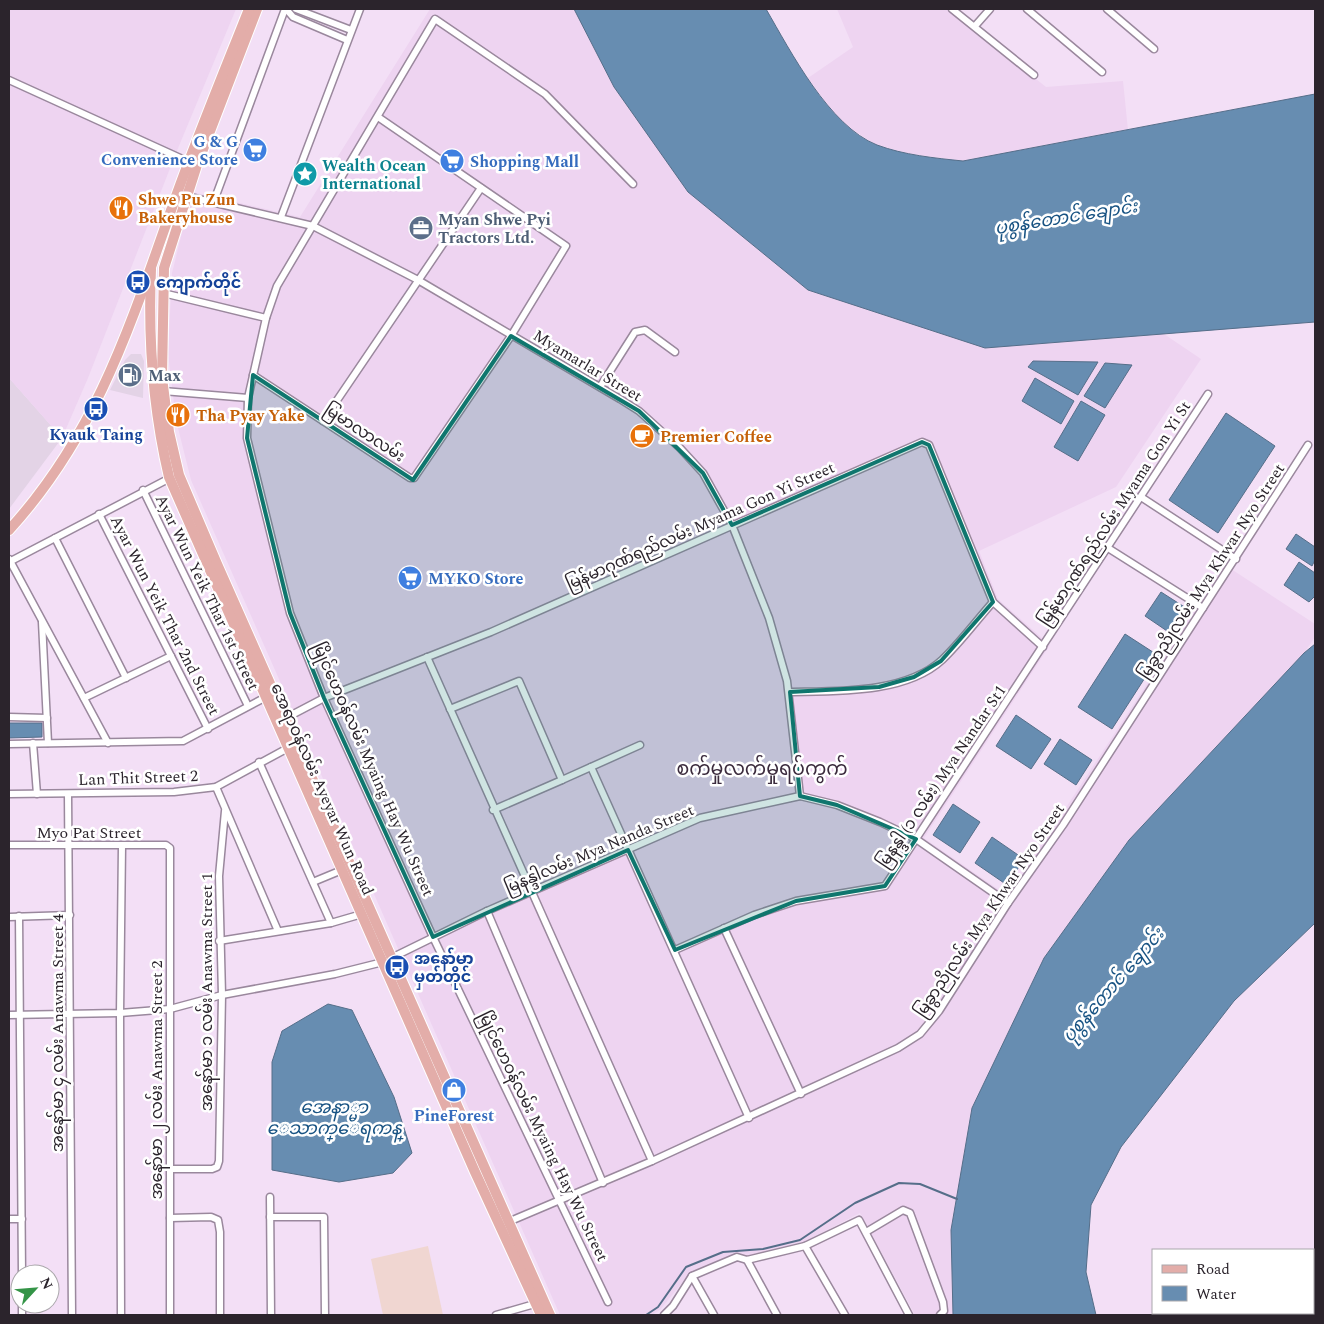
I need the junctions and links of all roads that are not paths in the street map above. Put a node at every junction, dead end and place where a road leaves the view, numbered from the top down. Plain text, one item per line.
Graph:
1 (249, 9) edge
2 (257, 9) edge
3 (286, 9) edge
4 (296, 9) edge
5 (360, 9) edge
6 (952, 9) edge
7 (990, 9) edge
8 (1027, 9) edge
9 (1107, 9) edge
10 (975, 26) junction
11 (351, 30) junction
12 (347, 40) junction
13 (1154, 50) dead end
14 (1102, 72) dead end
15 (1034, 75) dead end
16 (9, 80) edge
17 (378, 117) junction
18 (189, 162) junction
19 (633, 184) dead end
20 (481, 188) junction
21 (182, 194) junction
22 (214, 201) junction
23 (281, 217) junction
24 (312, 226) junction
25 (152, 266) junction
26 (164, 268) junction
27 (418, 280) junction
28 (163, 293) junction
29 (266, 318) junction
30 (511, 336) junction
31 (675, 352) dead end
32 (157, 355) junction
33 (253, 375) junction
34 (600, 387) junction
35 (163, 391) junction
36 (1208, 394) dead end
37 (248, 398) junction
38 (323, 421) junction
39 (1308, 445) dead end
40 (174, 476) junction
41 (143, 490) junction
42 (1141, 497) junction
43 (100, 514) junction
44 (732, 524) junction
45 (9, 530) edge
46 (55, 538) junction
47 (1108, 548) junction
48 (1236, 559) junction
49 (10, 560) edge
50 (993, 602) junction
51 (1204, 608) junction
52 (42, 618) junction
53 (1043, 647) junction
54 (171, 656) junction
55 (427, 657) junction
56 (126, 678) junction
57 (790, 692) junction
58 (276, 693) junction
59 (84, 698) junction
60 (266, 698) junction
61 (324, 698) junction
62 (248, 706) junction
63 (450, 709) junction
64 (9, 718) edge
65 (47, 718) junction
66 (281, 720) junction
67 (208, 729) junction
68 (33, 743) junction
69 (48, 743) junction
70 (108, 743) junction
71 (9, 744) edge
72 (640, 745) dead end
73 (288, 748) junction
74 (259, 762) junction
75 (592, 767) junction
76 (562, 780) junction
77 (216, 787) junction
78 (9, 794) edge
79 (37, 794) junction
80 (68, 794) junction
81 (800, 796) junction
82 (494, 810) junction
83 (225, 811) junction
84 (916, 840) junction
85 (9, 846) edge
86 (69, 846) junction
87 (122, 846) junction
88 (169, 846) joint
89 (628, 850) junction
90 (342, 870) junction
91 (313, 882) junction
92 (531, 893) junction
93 (1008, 903) junction
94 (487, 911) junction
95 (362, 914) junction
96 (19, 916) junction
97 (70, 916) junction
98 (9, 917) edge
99 (331, 923) junction
100 (724, 928) junction
101 (278, 931) junction
102 (433, 937) junction
103 (220, 941) junction
104 (675, 950) junction
105 (388, 959) junction
106 (222, 994) junction
107 (170, 1009) junction
108 (120, 1013) junction
109 (9, 1014) edge
110 (20, 1014) junction
111 (70, 1014) junction
112 (801, 1094) junction
113 (749, 1118) junction
114 (652, 1161) junction
115 (170, 1169) junction
116 (603, 1183) junction
117 (270, 1197) dead end
118 (559, 1202) junction
119 (270, 1217) junction
120 (170, 1218) junction
121 (9, 1219) edge
122 (22, 1219) junction
123 (504, 1224) junction
124 (866, 1232) junction
125 (805, 1246) junction
126 (746, 1260) junction
127 (22, 1264) edge
128 (692, 1276) junction
129 (540, 1302) junction
130 (608, 1302) dead end
131 (508, 1313) edge
132 (72, 1315) edge
133 (121, 1315) edge
134 (170, 1315) edge
135 (220, 1315) edge
136 (271, 1315) edge
137 (325, 1315) edge
138 (496, 1315) edge
139 (541, 1315) edge
140 (550, 1315) edge
141 (664, 1315) edge
142 (714, 1315) edge
143 (777, 1315) edge
144 (845, 1315) edge
145 (910, 1315) edge
146 (940, 1315) edge

1 - 18 main road
2 - 21 main road
3 - 12 street
3 - 22 street
4 - 11 street
5 - 11 street
6 - 10 street
7 - 10 street
8 - 14 street
9 - 13 street
10 - 15 street
11 - 12 street
12 - 23 street
16 - 18 street
17 - 19 street, မြိုင်ဟေဝန်လမ်း Myaing Hay Wu Street
17 - 20 street
17 - 24 street, မြိုင်ဟေဝန်လမ်း Myaing Hay Wu Street
18 - 21 main road
20 - 27 street
20 - 30 street
21 - 22 street, Myamarlar Street
21 - 25 main road
21 - 26 main road
22 - 23 street, Myamarlar Street
23 - 24 street, Myamarlar Street
24 - 27 street, Myamarlar Street
24 - 29 street, မြိုင်ဟေဝန်လမ်း Myaing Hay Wu Street
25 - 26 main road
25 - 32 main road
25 - 45 main road
26 - 28 main road
27 - 30 street, Myamarlar Street
27 - 38 street
28 - 29 street
28 - 32 main road
29 - 33 street, မြိုင်ဟေဝန်လမ်း Myaing Hay Wu Street
30 - 34 street, Myamarlar Street
30 - 38 street, မြမာလာလမ်း
31 - 34 street
32 - 35 main road, အေရာဝန်လမ်း Ayeyar Wun Road
32 - 40 main road, အေရာဝန်လမ်း Ayeyar Wun Road
33 - 37 street, မြိုင်ဟေဝန်လမ်း Myaing Hay Wu Street
33 - 38 street, မြမာလာလမ်း
34 - 44 street, Myamarlar Street
35 - 37 street
35 - 40 main road, အေရာဝန်လမ်း Ayeyar Wun Road
36 - 42 street, မြန်မာဂုဏ်ရည်လမ်း Myama Gon Yi St
37 - 61 street, မြိုင်ဟေဝန်လမ်း Myaing Hay Wu Street
39 - 48 street, မြခွာညိုလမ်း Mya Khwar Nyo Street
40 - 41 street
40 - 58 main road, အေရာဝန်လမ်း Ayeyar Wun Road
40 - 60 main road, အေရာဝန်လမ်း Ayeyar Wun Road
41 - 43 street
41 - 62 street, Ayar Wun Yeik Thar 1st Street
42 - 47 street, မြန်မာဂုဏ်ရည်လမ်း Myama Gon Yi St
42 - 48 street
43 - 46 street
43 - 54 street, Ayar Wun Yeik Thar 2nd Street
44 - 50 street, မြန်မာဂုဏ်ရည်လမ်း Myama Gon Yi Street
44 - 55 street, မြန်မာဂုဏ်ရည်လမ်း Myama Gon Yi Street
44 - 57 street, Myamarlar Street
46 - 49 street
46 - 56 street
47 - 51 street
47 - 53 street, မြန်မာဂုဏ်ရည်လမ်း Myama Gon Yi St
48 - 51 street, မြခွာညိုလမ်း Mya Khwar Nyo Street
49 - 52 street
50 - 53 street
50 - 57 street
51 - 93 street, မြခွာညိုလမ်း Mya Khwar Nyo Street
52 - 59 street
52 - 65 street
53 - 84 street, မြနန္ဒါ (၁ လမ်း) Mya Nandar St1
54 - 56 street
54 - 67 street, Ayar Wun Yeik Thar 2nd Street
55 - 61 street, မြန်မာဂုဏ်ရည်လမ်း Myama Gon Yi Street
55 - 63 street
56 - 59 street
57 - 81 street, Myamarlar Street
58 - 60 street
58 - 66 main road, အေရာဝန်လမ်း Ayeyar Wun Road
59 - 70 street
60 - 62 street
60 - 66 main road, အေရာဝန်လမ်း Ayeyar Wun Road
61 - 66 street, မြန်မာဂုဏ်ရည်လမ်း Myama Gon Yi Street
61 - 102 street, မြိုင်ဟေဝန်လမ်း Myaing Hay Wu Street
62 - 67 street
63 - 76 street
63 - 82 street
64 - 65 street
65 - 69 street
66 - 73 main road, အေရာဝန်လမ်း Ayeyar Wun Road
66 - 105 main road, အေရာဝန်လမ်း Ayeyar Wun Road
67 - 70 street
68 - 69 street
68 - 71 street
68 - 79 street
69 - 70 street
72 - 75 street
73 - 74 street, Lan Thit Street 2
73 - 90 main road, အေရာဝန်လမ်း Ayeyar Wun Road
74 - 77 street, Lan Thit Street 2
74 - 91 street
75 - 76 street
75 - 89 street
76 - 82 street
77 - 80 street, Lan Thit Street 2
77 - 83 street
78 - 79 street, Lan Thit Street 2
79 - 80 street, Lan Thit Street 2
80 - 86 street, အနော်မာ ၄ လမ်း Anawma Street 4
81 - 84 street, မြနန္ဒါလမ်း Mya Nanda Street
81 - 89 street, မြနန္ဒါလမ်း Mya Nanda Street
82 - 92 street
83 - 101 street
83 - 103 street, အနော်မာ ၁ လမ်း Anawma Street 1
84 - 93 street, မြနန္ဒါလမ်း Mya Nanda Street
84 - 100 street, မြနန္ဒါ (၁ လမ်း) Mya Nandar St1
85 - 86 street, Myo Pat Street
86 - 87 street, Myo Pat Street
86 - 97 street, အနော်မာ ၄ လမ်း Anawma Street 4
87 - 88 street, Myo Pat Street
87 - 108 street
88 - 107 street, အနော်မာ ၂ လမ်း Anawma Street 2
89 - 92 street, မြနန္ဒါလမ်း Mya Nanda Street
89 - 104 street
90 - 91 street
90 - 95 main road, အေရာဝန်လမ်း Ayeyar Wun Road
91 - 99 street
92 - 94 street, မြနန္ဒါလမ်း Mya Nanda Street
92 - 114 street
93 - 112 street, မြခွာညိုလမ်း Mya Khwar Nyo Street
94 - 102 street, မြနန္ဒါလမ်း Mya Nanda Street
94 - 116 street
95 - 99 street
95 - 105 main road, အေရာဝန်လမ်း Ayeyar Wun Road
96 - 97 street
96 - 98 street
96 - 110 street
97 - 111 street, အနော်မာ ၄ လမ်း Anawma Street 4
99 - 101 street
100 - 104 street, မြနန္ဒါ (၁ လမ်း) Mya Nandar St1
100 - 112 street
101 - 103 street
102 - 105 street, မြနန္ဒါလမ်း Mya Nanda Street
102 - 118 street, မြိုင်ဟေဝန်လမ်း Myaing Hay Wu Street
103 - 106 street, အနော်မာ ၁ လမ်း Anawma Street 1
104 - 113 street
105 - 106 street, မြနန္ဒါလမ်း Mya Nanda Street
105 - 123 main road, အေရာဝန်လမ်း Ayeyar Wun Road
106 - 107 street, မြနန္ဒါလမ်း Mya Nanda Street
106 - 115 street, အနော်မာ ၁ လမ်း Anawma Street 1
107 - 108 street, မြနန္ဒါလမ်း Mya Nanda Street
107 - 115 street, အနော်မာ ၂ လမ်း Anawma Street 2
108 - 111 street, မြနန္ဒါလမ်း Mya Nanda Street
108 - 133 street
109 - 110 street, မြနန္ဒါလမ်း Mya Nanda Street
110 - 111 street, မြနန္ဒါလမ်း Mya Nanda Street
110 - 122 street
111 - 132 street, အနော်မာ ၄ လမ်း Anawma Street 4
112 - 113 street, မြခွာညိုလမ်း Mya Khwar Nyo Street
113 - 114 street, မြခွာညိုလမ်း Mya Khwar Nyo Street
114 - 116 street, မြခွာညိုလမ်း Mya Khwar Nyo Street
115 - 120 street, အနော်မာ ၂ လမ်း Anawma Street 2
116 - 118 street, မြခွာညိုလမ်း Mya Khwar Nyo Street
117 - 119 street
118 - 123 street, မြခွာညိုလမ်း Mya Khwar Nyo Street
118 - 130 street, မြိုင်ဟေဝန်လမ်း Myaing Hay Wu Street
119 - 136 street
119 - 137 street
120 - 134 street, အနော်မာ ၂ လမ်း Anawma Street 2
120 - 135 street
121 - 122 street
122 - 127 street
123 - 129 main road, အေရာဝန်လမ်း Ayeyar Wun Road
124 - 125 street
124 - 145 street
124 - 146 street
125 - 126 street
125 - 144 street
126 - 128 street
126 - 143 street
128 - 141 street
128 - 142 street
129 - 131 street
129 - 139 main road
129 - 140 main road
131 - 138 street

